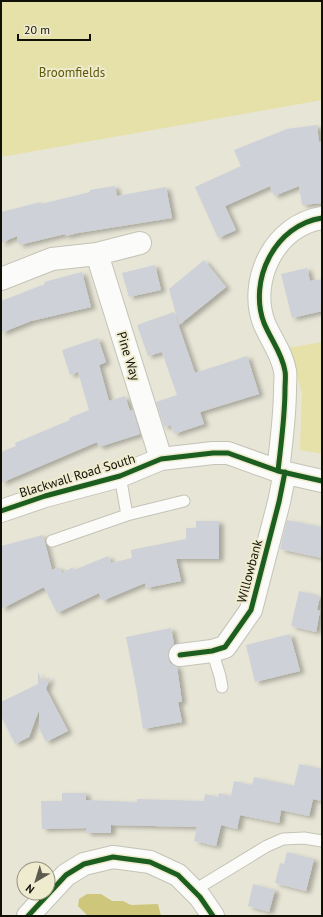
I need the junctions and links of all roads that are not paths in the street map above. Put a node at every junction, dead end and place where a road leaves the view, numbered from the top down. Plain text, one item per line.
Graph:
1 (322, 218) edge
2 (140, 243) dead end
3 (97, 254) junction
4 (1, 279) edge
5 (161, 458) junction
6 (282, 472) junction
7 (120, 476) junction
8 (322, 481) edge
9 (184, 501) dead end
10 (1, 511) edge
11 (127, 515) junction
12 (52, 541) dead end
13 (212, 652) junction
14 (180, 655) dead end
15 (222, 687) dead end
16 (322, 841) edge
17 (193, 891) junction
18 (33, 914) edge
19 (213, 916) edge

1 - 6 street, Willowbank
2 - 3 street
3 - 4 street
3 - 5 street, Pine Way
5 - 6 street, Blackwall Road South
5 - 7 street, Blackwall Road South
6 - 8 street, Blackwall Road South
6 - 13 street, Willowbank
7 - 10 street, Blackwall Road South
7 - 11 lane
9 - 11 lane
11 - 12 lane
13 - 14 street, Willowbank
13 - 15 lane
16 - 17 lane
17 - 18 street
17 - 19 street

